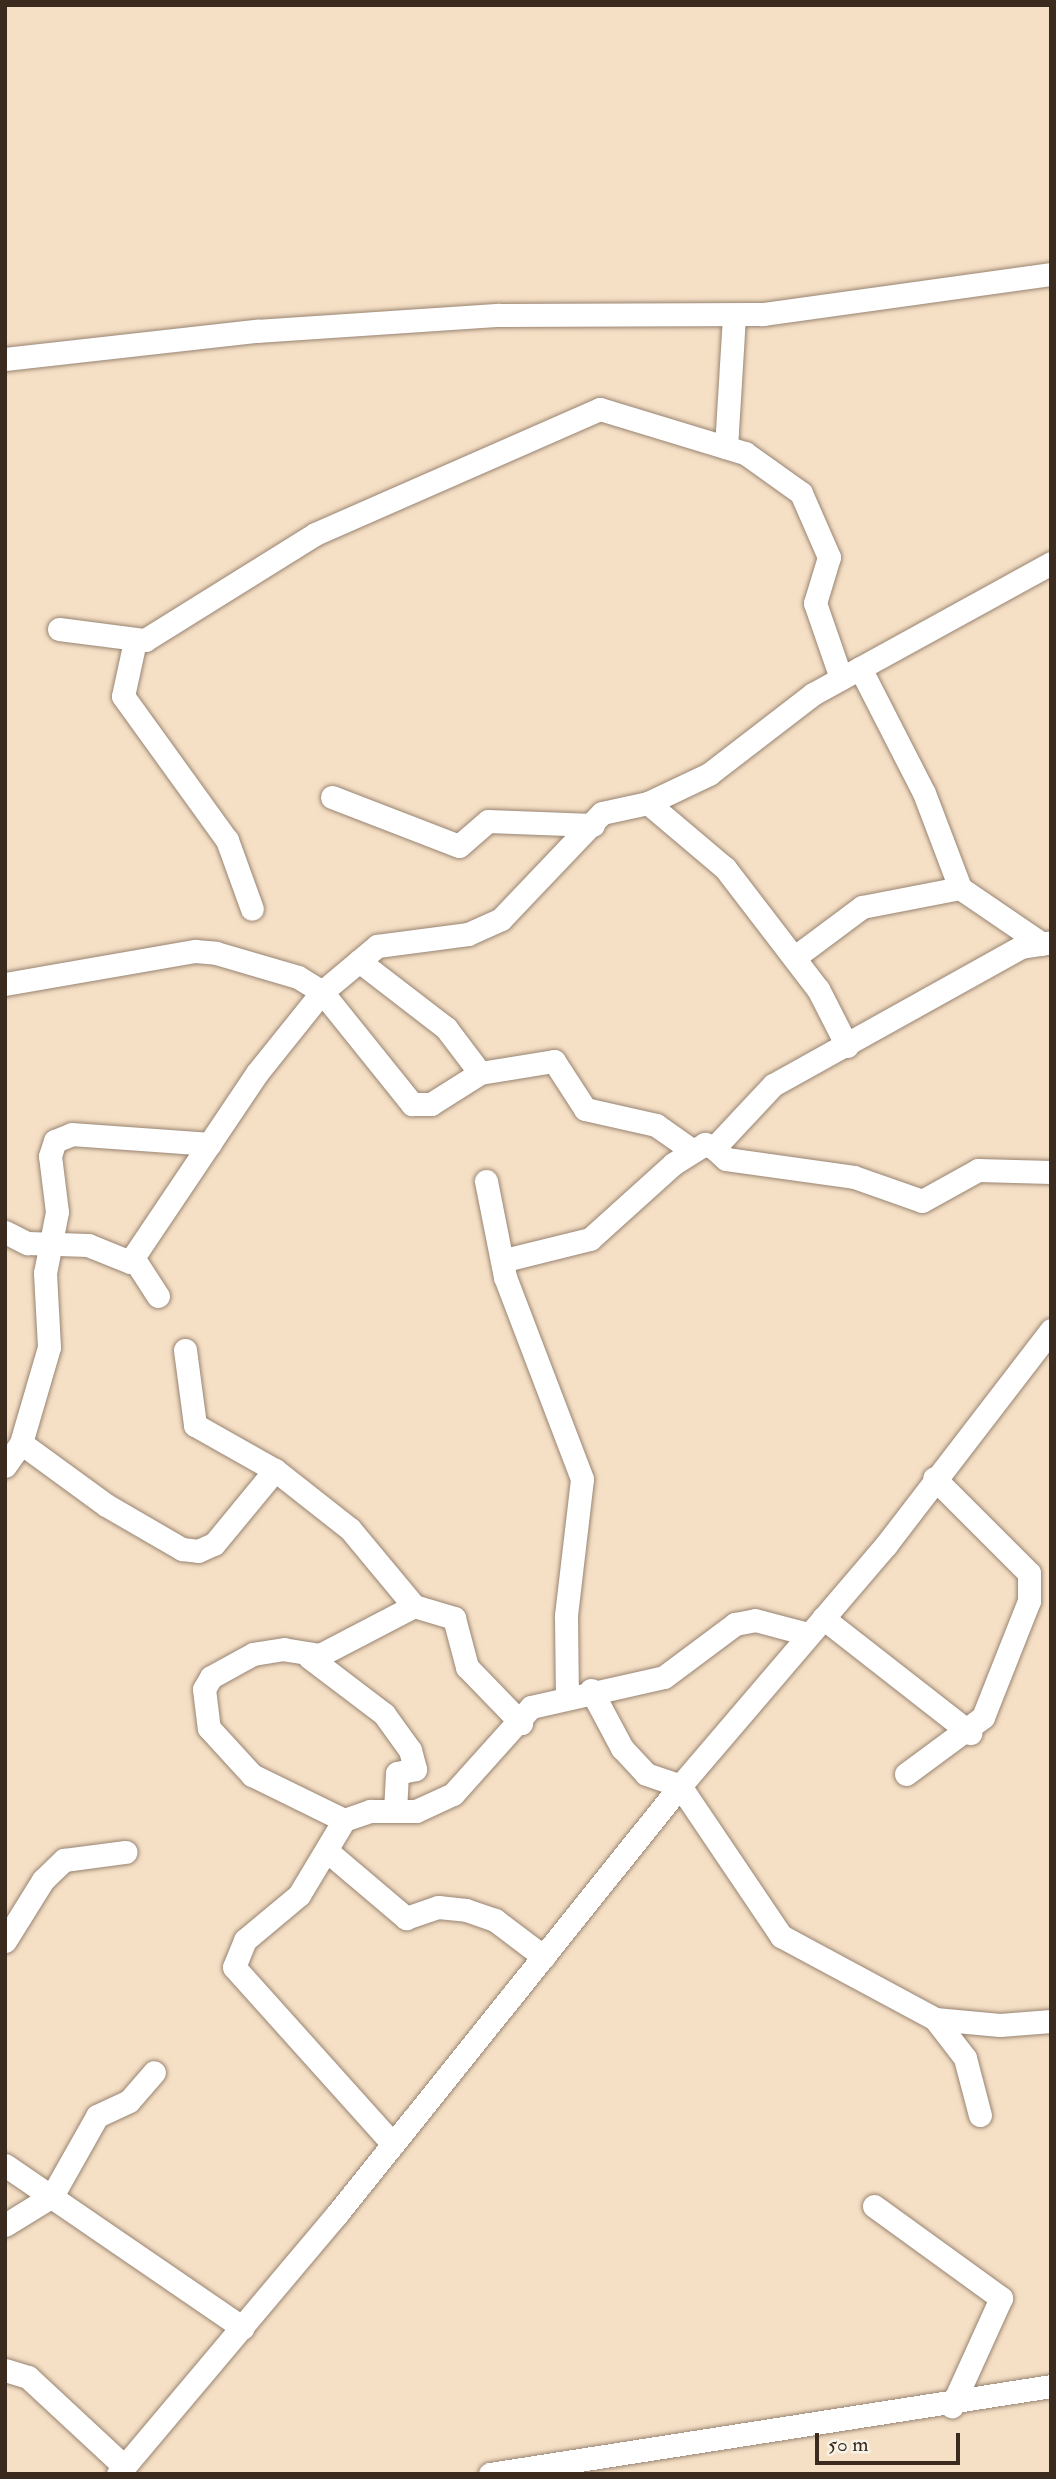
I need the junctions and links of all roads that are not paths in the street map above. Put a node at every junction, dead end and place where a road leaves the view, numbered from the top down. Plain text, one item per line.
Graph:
1 (1051, 274) edge
2 (734, 315) junction
3 (5, 359) edge
4 (726, 447) junction
5 (1051, 563) edge
6 (59, 629) dead end
7 (135, 641) junction
8 (851, 673) junction
9 (332, 797) dead end
10 (648, 803) junction
11 (593, 825) junction
12 (960, 888) junction
13 (252, 909) dead end
14 (1046, 943) edge
15 (795, 957) junction
16 (359, 961) junction
17 (5, 984) edge
18 (322, 992) junction
19 (847, 1046) junction
20 (480, 1073) junction
21 (209, 1144) junction
22 (703, 1149) junction
23 (1051, 1172) edge
24 (486, 1181) dead end
25 (5, 1232) edge
26 (47, 1242) junction
27 (135, 1259) junction
28 (505, 1260) junction
29 (158, 1296) dead end
30 (1051, 1330) edge
31 (185, 1350) dead end
32 (11, 1453) edge
33 (275, 1471) junction
34 (934, 1478) junction
35 (414, 1606) junction
36 (815, 1626) junction
37 (309, 1657) junction
38 (591, 1690) junction
39 (567, 1695) junction
40 (521, 1723) junction
41 (970, 1733) junction
42 (906, 1774) dead end
43 (680, 1786) junction
44 (395, 1811) junction
45 (344, 1820) junction
46 (327, 1851) junction
47 (125, 1852) dead end
48 (5, 1941) edge
49 (544, 1957) junction
50 (935, 2019) junction
51 (1051, 2021) edge
52 (154, 2072) dead end
53 (980, 2115) dead end
54 (391, 2142) junction
55 (5, 2165) edge
56 (52, 2196) junction
57 (874, 2206) dead end
58 (5, 2225) edge
59 (243, 2328) junction
60 (5, 2370) edge
61 (1051, 2386) edge
62 (952, 2406) junction
63 (121, 2470) edge
64 (490, 2474) edge

1 - 2 street
2 - 3 street
2 - 4 street
4 - 7 street
4 - 8 street
5 - 8 street
6 - 7 street
7 - 13 street
8 - 10 street
8 - 12 street
9 - 11 street
10 - 11 street
10 - 15 street
11 - 16 street
12 - 14 street
12 - 15 street
14 - 19 street
15 - 19 street
16 - 18 street
16 - 20 street
17 - 18 street
18 - 20 street
18 - 21 street
19 - 22 street
20 - 22 street
21 - 26 street
21 - 27 street
22 - 23 street
22 - 28 street
24 - 28 street
25 - 26 street
26 - 27 street
26 - 32 street
27 - 29 street
28 - 39 street
30 - 34 street
31 - 33 street
32 - 33 street
33 - 35 street
34 - 36 street
34 - 41 street
35 - 37 street
35 - 40 street
36 - 38 street
36 - 41 street
36 - 43 street
37 - 44 street
37 - 45 street
38 - 39 street
38 - 43 street
39 - 40 street
40 - 44 street
41 - 42 street
43 - 49 street
43 - 50 street
44 - 45 street
45 - 46 street
46 - 49 street
46 - 54 street
47 - 48 street
49 - 54 street
50 - 51 street
50 - 53 street
52 - 56 street
54 - 59 street
55 - 56 street
56 - 58 street
56 - 59 street
57 - 62 street
59 - 63 street
60 - 63 street
61 - 62 street
62 - 64 street

